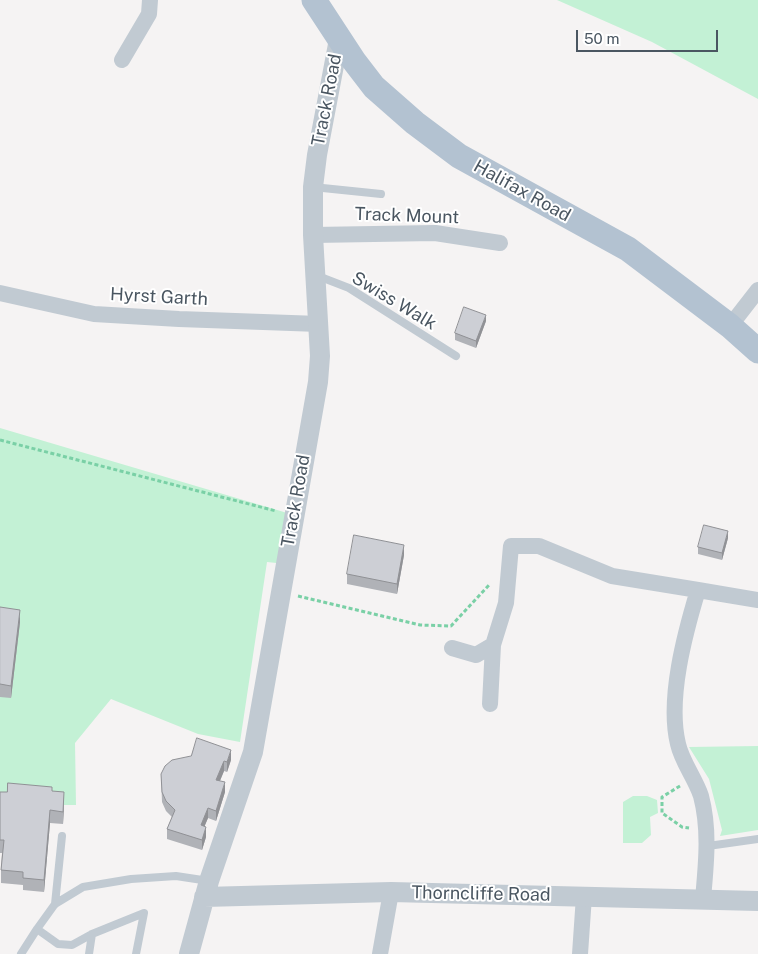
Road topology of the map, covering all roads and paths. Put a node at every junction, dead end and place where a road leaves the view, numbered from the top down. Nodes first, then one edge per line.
1 (150, 0) edge
2 (314, 0) edge
3 (339, 39) junction
4 (122, 60) dead end
5 (313, 187) junction
6 (380, 194) dead end
7 (313, 235) junction
8 (500, 243) dead end
9 (315, 275) junction
10 (758, 290) edge
11 (0, 293) edge
12 (319, 324) junction
13 (730, 326) junction
14 (758, 351) edge
15 (456, 356) dead end
16 (0, 440) edge
17 (294, 516) junction
18 (511, 563) junction
19 (698, 590) junction
20 (280, 591) junction
21 (758, 600) edge
22 (493, 645) junction
23 (452, 648) dead end
24 (490, 704) dead end
25 (693, 780) junction
26 (62, 836) dead end
27 (707, 839) junction
28 (758, 840) edge
29 (206, 889) junction
30 (390, 892) junction
31 (584, 896) junction
32 (703, 899) junction
33 (758, 901) edge
34 (55, 904) junction
35 (37, 929) junction
36 (92, 934) junction
37 (58, 944) junction
38 (21, 954) edge
39 (56, 954) edge
40 (89, 954) edge
41 (136, 954) edge
42 (189, 954) edge
43 (380, 954) edge
44 (580, 954) edge

1 - 4 street
2 - 3 main road, Halifax Road
3 - 5 street, Track Road
3 - 13 main road, Halifax Road
5 - 6 lane
5 - 7 street, Track Road
7 - 8 street, Track Mount
7 - 9 street, Track Road
9 - 12 street, Track Road
9 - 15 lane, Swiss Walk
10 - 13 street
11 - 12 street, Hyrst Garth
12 - 17 street, Track Road
13 - 14 main road, Halifax Road
16 - 17 path
17 - 20 street, Track Road
18 - 19 street
18 - 20 path
18 - 22 street
19 - 21 street
19 - 25 street
20 - 29 street, Track Road
22 - 23 street
22 - 24 street
25 - 27 street
25 - 27 path
26 - 34 lane
27 - 28 lane
27 - 32 street
29 - 30 street, Thorncliffe Road
29 - 34 lane
29 - 42 street, Track Road
30 - 31 street, Thorncliffe Road
30 - 43 street
31 - 32 street, Thorncliffe Road
31 - 44 street
32 - 33 street, Thorncliffe Road
34 - 35 lane
35 - 37 lane
35 - 38 lane
36 - 37 lane
36 - 40 lane
36 - 41 lane
37 - 39 lane

